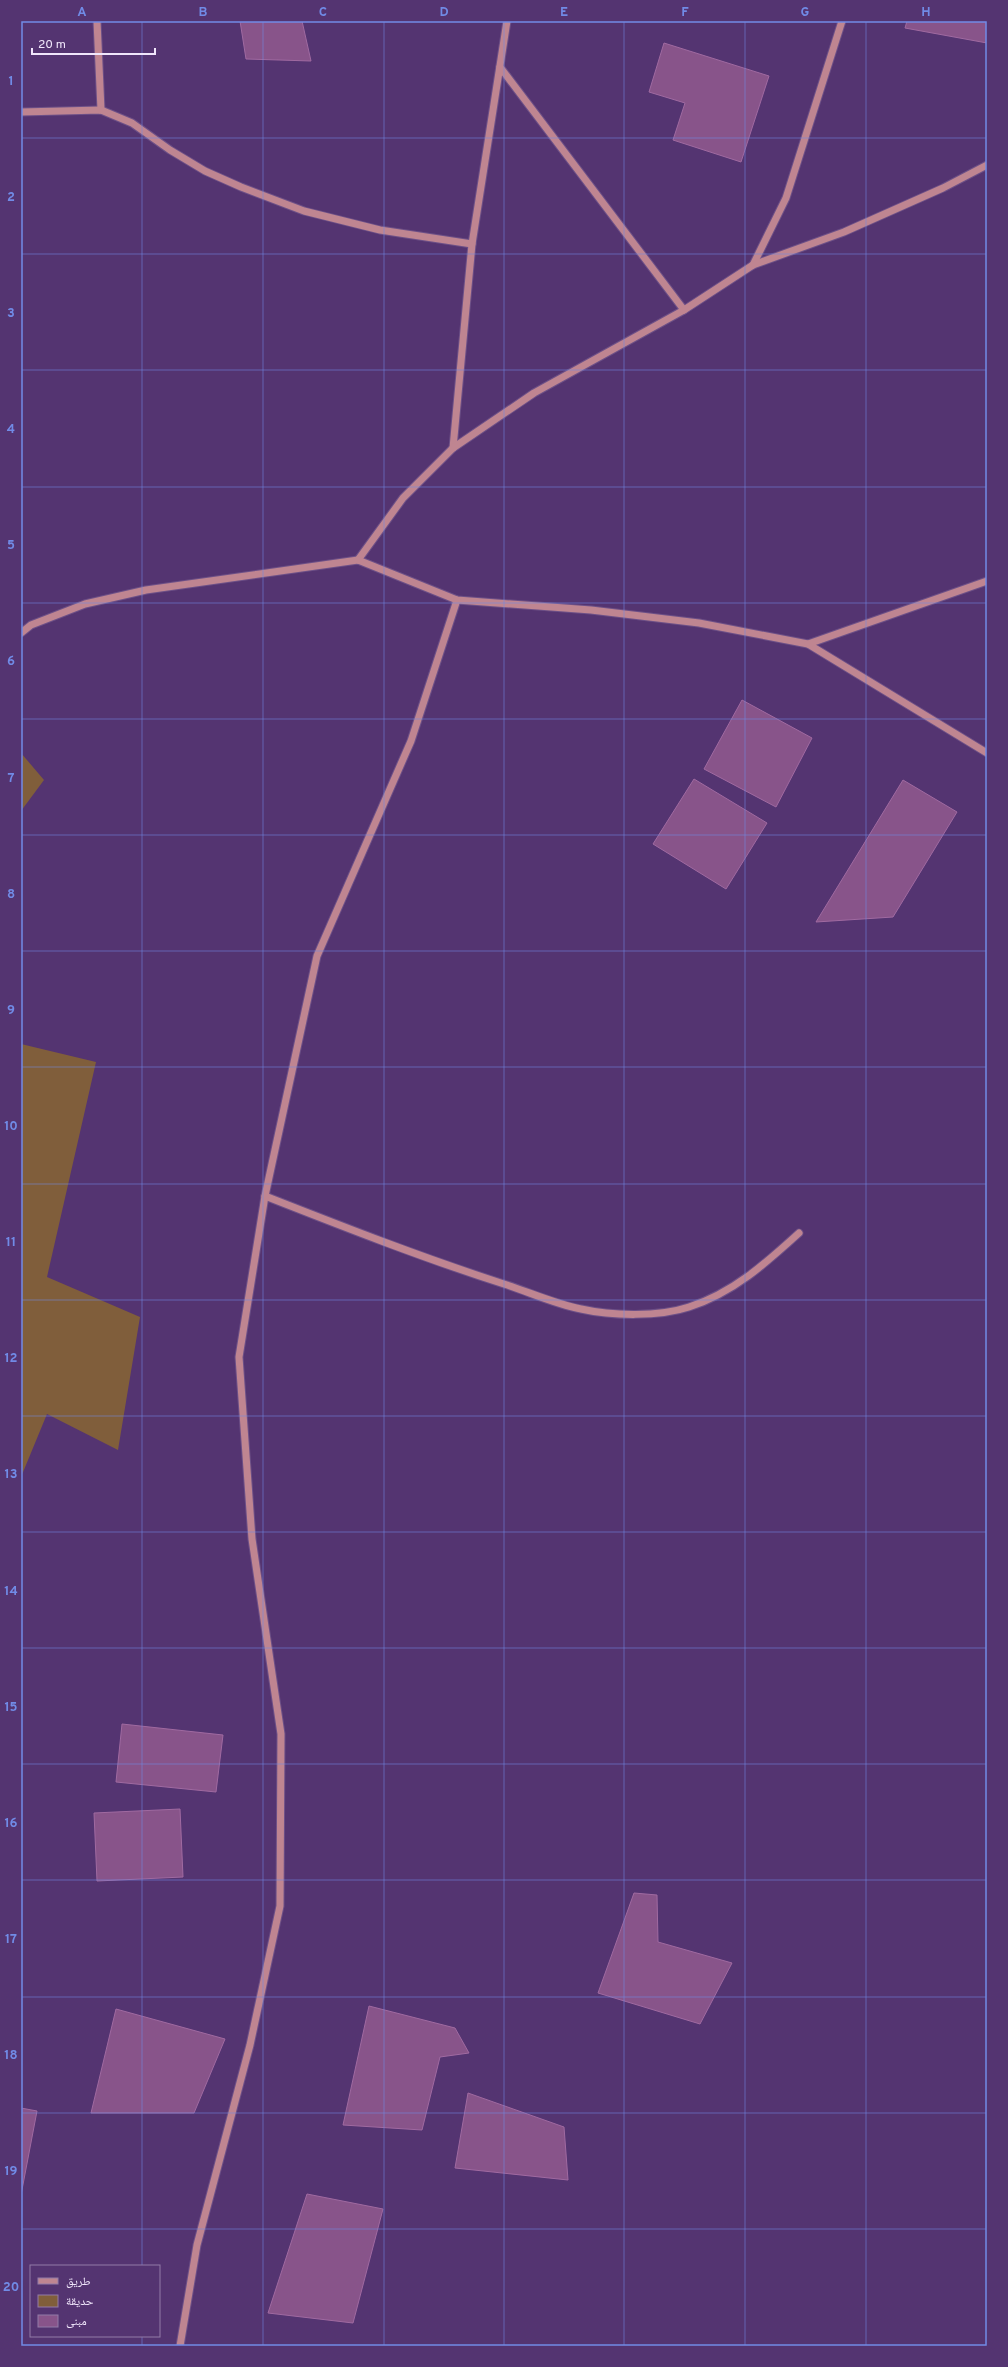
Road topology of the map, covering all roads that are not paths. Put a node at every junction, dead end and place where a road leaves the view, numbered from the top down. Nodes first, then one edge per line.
1 (97, 21) edge
2 (507, 21) edge
3 (842, 21) edge
4 (500, 67) junction
5 (101, 110) junction
6 (21, 112) edge
7 (987, 165) edge
8 (472, 244) junction
9 (753, 265) junction
10 (684, 310) junction
11 (452, 448) junction
12 (358, 560) junction
13 (987, 581) edge
14 (457, 600) junction
15 (21, 633) edge
16 (808, 644) junction
17 (987, 753) edge
18 (265, 1196) junction
19 (799, 1233) dead end
20 (180, 2346) edge

1 - 5 street
2 - 4 street
3 - 9 street
4 - 8 street
4 - 10 street
5 - 6 street
5 - 8 street
7 - 9 street
8 - 11 street
9 - 10 street
10 - 11 street
11 - 12 street
12 - 14 street
12 - 15 street
13 - 16 street
14 - 16 street
14 - 18 street
16 - 17 street
18 - 19 street
18 - 20 street

